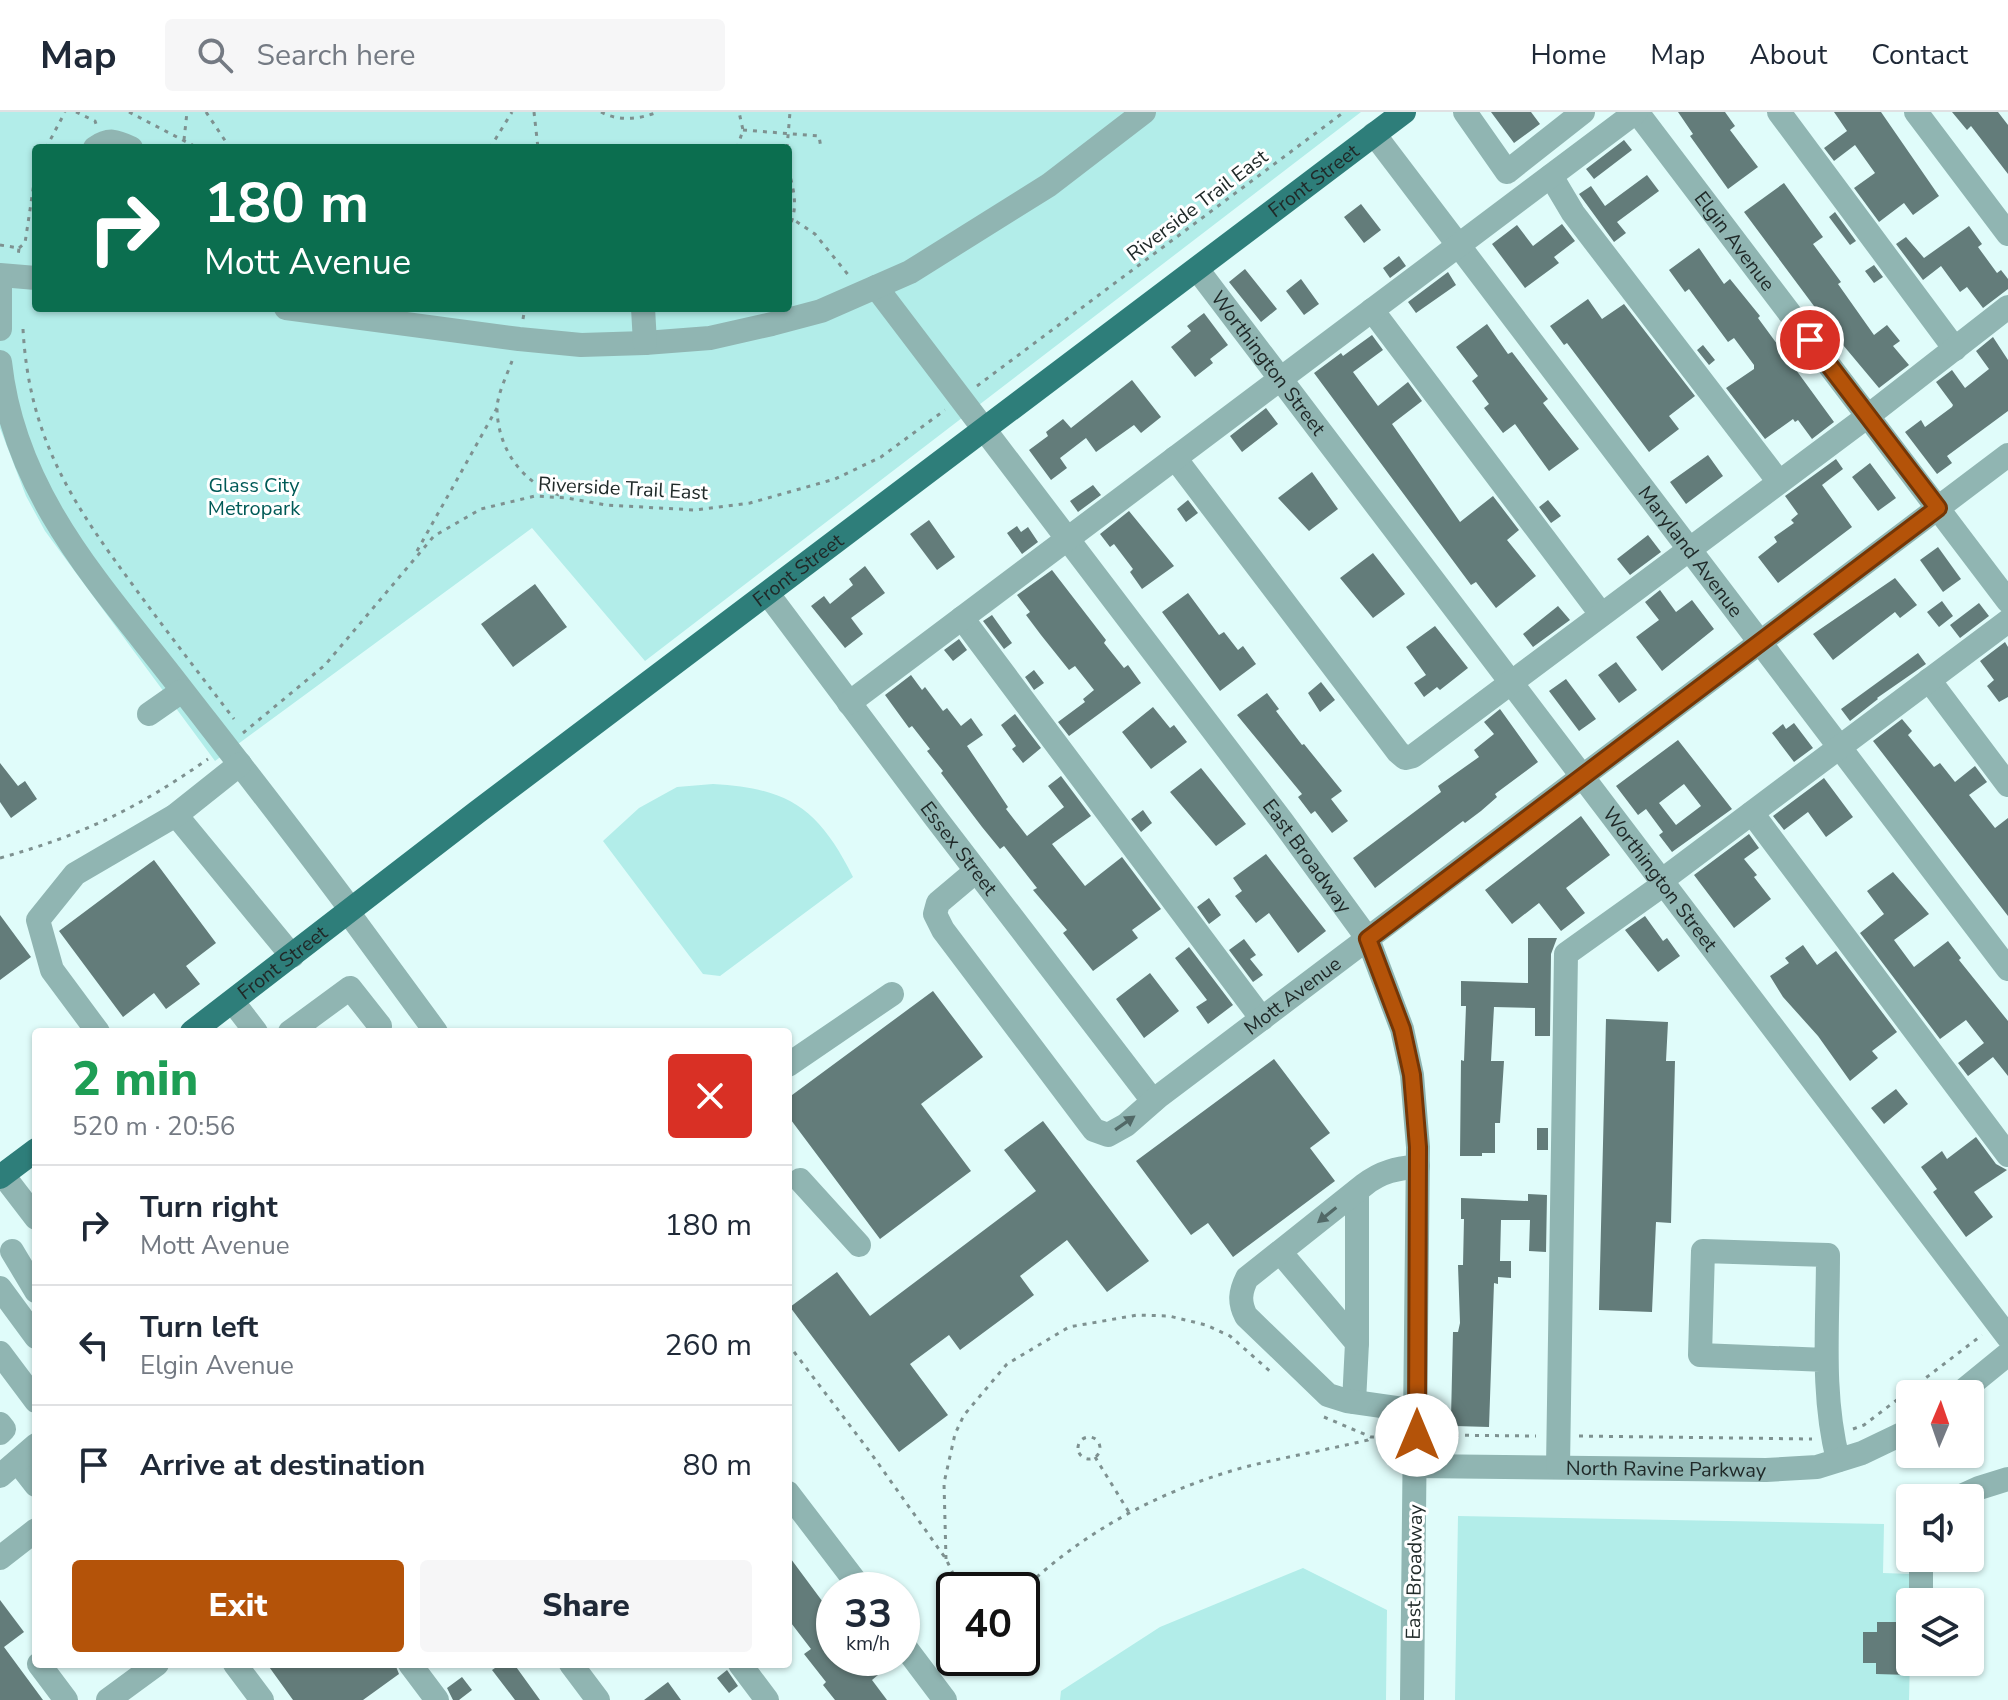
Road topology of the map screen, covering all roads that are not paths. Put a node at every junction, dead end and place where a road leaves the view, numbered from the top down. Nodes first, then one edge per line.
1 (1144, 112) edge
2 (1404, 112) edge
3 (1465, 112) edge
4 (1583, 112) edge
5 (1636, 112) edge
6 (1779, 112) edge
7 (1916, 112) edge
8 (1374, 134) junction
9 (100, 144) edge
10 (122, 144) edge
11 (1551, 176) junction
12 (2008, 234) edge
13 (1459, 245) junction
14 (1197, 269) junction
15 (14, 277) edge
16 (876, 287) junction
17 (2008, 307) edge
18 (1372, 310) junction
19 (316, 312) edge
20 (643, 312) edge
21 (770, 316) edge
22 (11, 324) edge
23 (645, 343) junction
24 (1955, 349) junction
25 (0, 362) edge
26 (1281, 379) junction
27 (1868, 416) junction
28 (984, 428) junction
29 (2008, 455) edge
30 (1175, 458) junction
31 (1779, 482) junction
32 (1938, 508) junction
33 (1068, 539) junction
34 (1689, 548) junction
35 (768, 594) junction
36 (2008, 601) edge
37 (1601, 614) junction
38 (962, 618) junction
39 (2008, 621) edge
40 (1760, 642) junction
41 (1929, 680) junction
42 (1510, 682) junction
43 (182, 691) junction
44 (849, 703) junction
45 (149, 714) dead end
46 (1840, 747) junction
47 (233, 755) junction
48 (1583, 776) junction
49 (2008, 785) edge
50 (1752, 813) junction
51 (176, 815) junction
52 (976, 871) junction
53 (1663, 882) junction
54 (349, 911) junction
55 (1368, 939) junction
56 (292, 956) junction
57 (2008, 969) edge
58 (892, 994) dead end
59 (412, 1001) junction
60 (233, 1002) junction
61 (1262, 1019) junction
62 (95, 1028) edge
63 (197, 1028) edge
64 (253, 1028) edge
65 (295, 1028) edge
66 (375, 1028) edge
67 (377, 1028) edge
68 (433, 1028) edge
69 (792, 1062) edge
70 (1153, 1101) junction
71 (32, 1153) edge
72 (2008, 1155) edge
73 (1418, 1166) junction
74 (2, 1176) edge
75 (792, 1177) edge
76 (1357, 1191) junction
77 (32, 1213) edge
78 (5, 1244) edge
79 (859, 1245) dead end
80 (1280, 1252) junction
81 (32, 1285) edge
82 (0, 1288) edge
83 (32, 1332) edge
84 (2008, 1337) edge
85 (1357, 1343) junction
86 (0, 1353) edge
87 (2008, 1354) edge
88 (1826, 1360) junction
89 (1976, 1380) edge
90 (32, 1396) edge
91 (1354, 1402) junction
92 (1417, 1411) junction
93 (0, 1424) edge
94 (0, 1433) edge
95 (1896, 1437) edge
96 (32, 1449) edge
97 (1838, 1460) junction
98 (1416, 1466) junction
99 (1558, 1467) junction
100 (9, 1469) edge
101 (2008, 1479) edge
102 (32, 1483) edge
103 (1984, 1486) edge
104 (792, 1498) edge
105 (32, 1533) edge
106 (0, 1558) edge
107 (848, 1572) edge
108 (920, 1667) edge
109 (41, 1668) edge
110 (152, 1668) edge
111 (238, 1668) edge
112 (413, 1668) edge
113 (574, 1668) edge
114 (743, 1668) edge
115 (61, 1698) edge
116 (108, 1700) edge
117 (262, 1700) edge
118 (437, 1700) edge
119 (598, 1700) edge
120 (767, 1700) edge
121 (945, 1700) edge
122 (1412, 1700) edge

1 - 16 street
2 - 8 main road, Front Street
3 - 4 street
5 - 11 street
5 - 27 street, Elgin Avenue
6 - 24 street
7 - 12 street
8 - 13 street, Maryland Avenue
8 - 14 main road, Front Street
9 - 10 street
11 - 13 street
11 - 31 street
13 - 18 street
13 - 34 street, Maryland Avenue
14 - 26 street, Worthington Street
14 - 28 main road, Front Street
15 - 22 street
16 - 21 street
16 - 28 street, East Broadway
17 - 24 street
18 - 26 street
18 - 37 street
19 - 23 street
20 - 23 street
21 - 23 street
24 - 27 street
25 - 43 street
26 - 30 street
26 - 42 street, Worthington Street
27 - 31 street
27 - 32 street, Elgin Avenue
28 - 33 street, East Broadway
28 - 35 main road, Front Street
29 - 32 street, Mott Avenue
30 - 33 street
30 - 42 street
31 - 34 street
32 - 36 street, Elgin Avenue
32 - 40 street, Mott Avenue
33 - 38 street
33 - 55 street, East Broadway
34 - 37 street
34 - 40 street, Maryland Avenue
35 - 44 street, Essex Street
35 - 54 main road, Front Street
37 - 42 street
38 - 44 street
38 - 61 street
39 - 41 street
40 - 46 street, Maryland Avenue
40 - 48 street, Mott Avenue
41 - 46 street
41 - 49 street
42 - 48 street, Worthington Street
43 - 45 street
43 - 47 street
44 - 52 street, Essex Street
46 - 50 street
46 - 57 street, Maryland Avenue
47 - 51 street
47 - 54 street
48 - 53 street, Worthington Street
48 - 55 street, Mott Avenue
50 - 53 street
50 - 72 street
51 - 56 street
51 - 62 street
52 - 70 street, Essex Street
52 -> 70 street, Mott Avenue
53 - 84 street, Worthington Street
53 - 99 street
54 - 56 main road, Front Street
54 - 59 street
55 - 61 street, Mott Avenue
55 - 73 street, East Broadway
56 - 60 main road, Front Street
58 - 69 street
59 - 67 street
59 - 68 street
60 - 63 main road, Front Street
60 - 64 street
61 - 70 street, Mott Avenue
65 - 66 street
71 - 74 main road
73 - 76 street
73 - 92 street, East Broadway
74 - 77 street
75 - 79 street
76 -> 80 street
76 - 85 street
78 - 81 street
80 - 85 street
80 - 91 street
82 - 83 street
85 - 91 street
86 - 90 street
87 - 89 street
88 - 88 street
88 - 97 street
91 - 92 street
92 - 98 street, East Broadway
93 - 94 street
95 - 97 street, North Ravine Parkway
96 - 100 street
97 - 99 street, North Ravine Parkway
98 - 99 street, North Ravine Parkway
98 - 122 street, East Broadway
100 - 102 street
101 - 103 street
104 - 107 street
105 - 106 street
108 - 121 street
109 - 115 street
110 - 116 street
111 - 117 street
112 - 118 street
113 - 119 street
114 - 120 street

